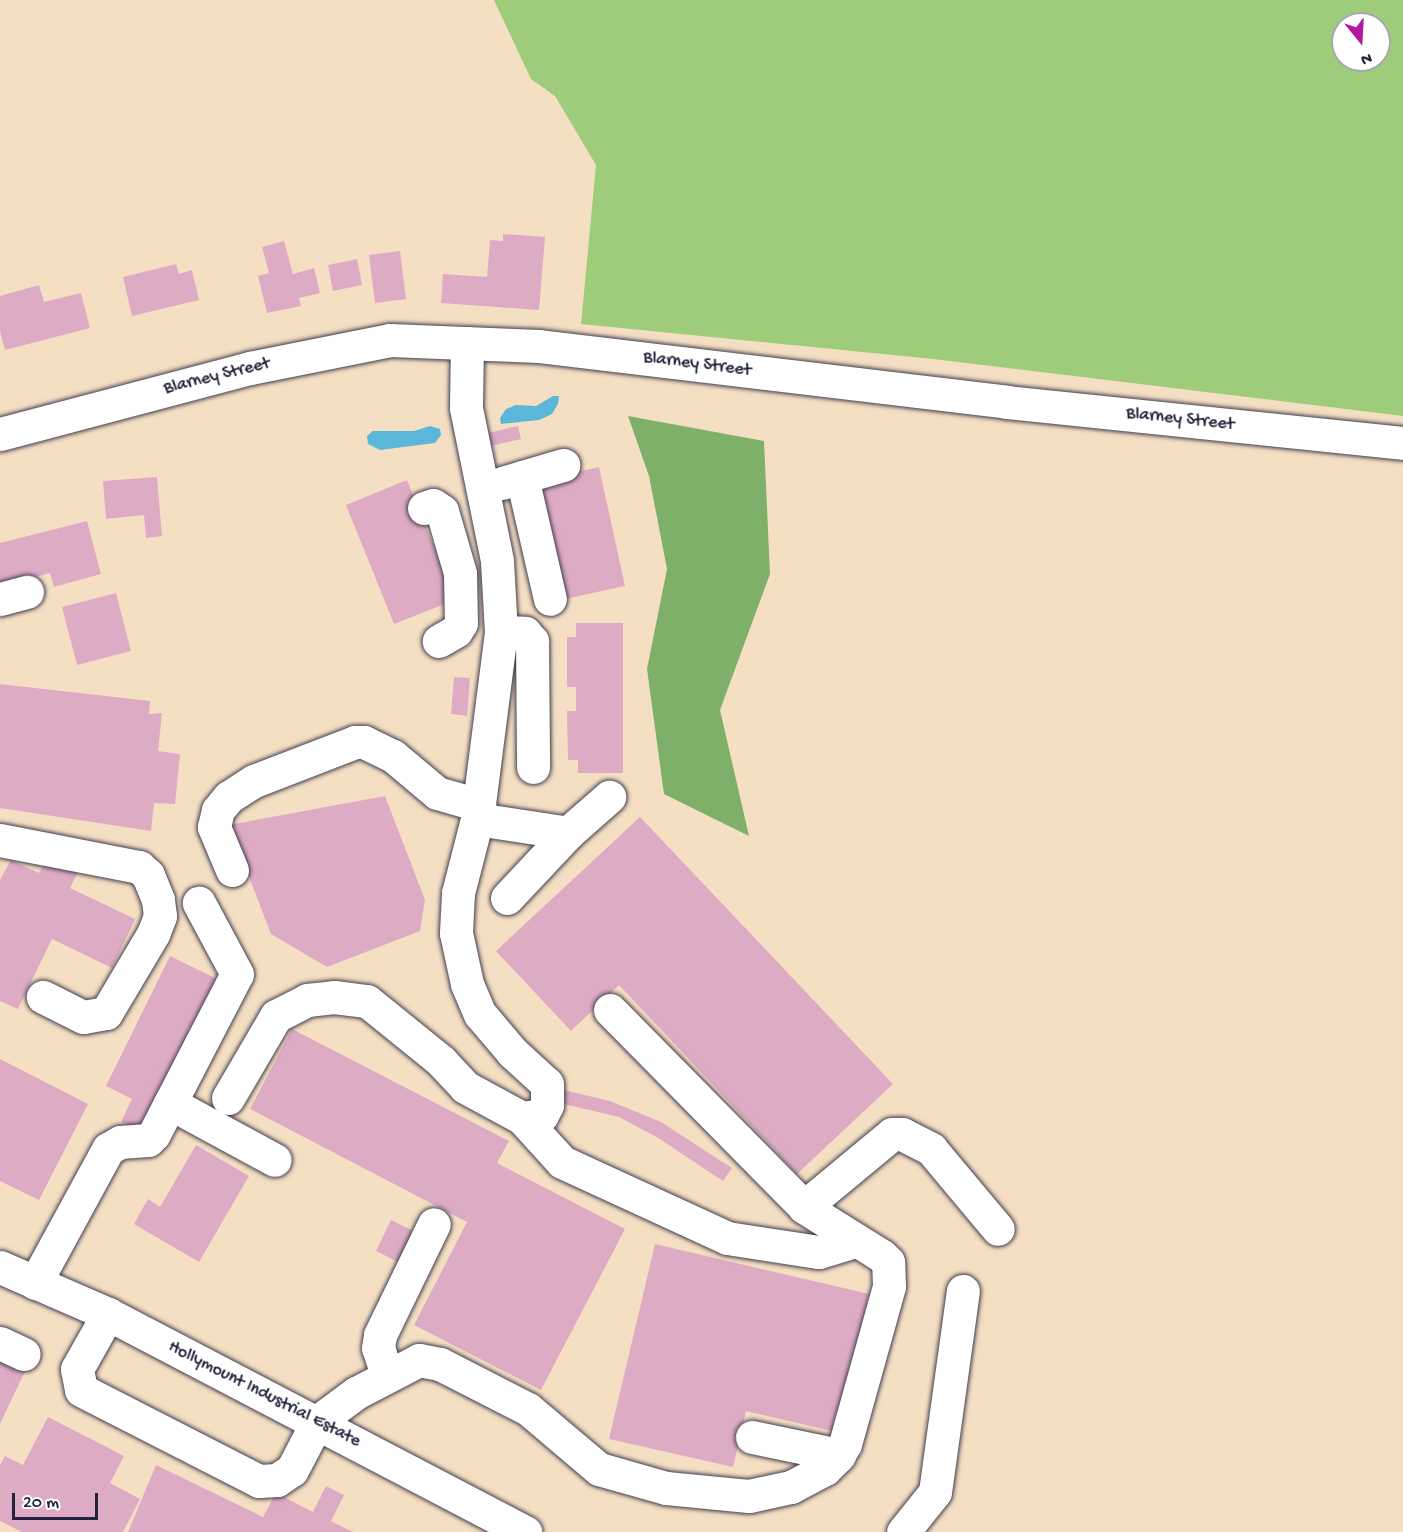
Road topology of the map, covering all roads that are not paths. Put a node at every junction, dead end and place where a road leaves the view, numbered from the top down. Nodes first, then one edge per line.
1 (467, 344) junction
2 (0, 434) edge
3 (1403, 442) edge
4 (563, 465) dead end
5 (522, 477) junction
6 (483, 488) junction
7 (424, 508) dead end
8 (497, 561) junction
9 (459, 573) junction
10 (549, 599) dead end
11 (501, 632) junction
12 (439, 641) dead end
13 (533, 767) dead end
14 (609, 797) dead end
15 (478, 812) junction
16 (568, 833) junction
17 (0, 840) edge
18 (232, 870) dead end
19 (507, 898) dead end
20 (199, 903) dead end
21 (43, 997) dead end
22 (610, 1010) dead end
23 (228, 1098) dead end
24 (170, 1103) junction
25 (522, 1118) junction
26 (274, 1160) dead end
27 (804, 1208) junction
28 (434, 1224) dead end
29 (998, 1229) dead end
30 (855, 1241) junction
31 (0, 1266) edge
32 (35, 1283) junction
33 (963, 1291) dead end
34 (108, 1314) junction
35 (387, 1375) junction
36 (317, 1422) junction
37 (752, 1437) dead end
38 (838, 1455) junction
39 (525, 1532) edge
40 (903, 1532) edge

1 - 2 street, Blarney Street
1 - 3 street, Blarney Street
1 - 6 street
4 - 5 street
5 - 6 street
5 - 10 street
6 - 8 street
7 - 9 street
8 - 9 street
8 - 11 street
9 - 12 street
11 - 13 street
11 - 15 street
14 - 16 street
15 - 16 street
15 - 18 street
15 - 25 street
16 - 19 street
17 - 21 street
20 - 24 street
22 - 27 street
23 - 25 street
24 - 26 street
24 - 32 street
25 - 30 street
27 - 29 street
27 - 30 street
28 - 35 street
30 - 38 street
31 - 32 street, Hollymount Industrial Estate
32 - 34 street, Hollymount Industrial Estate
33 - 40 street
34 - 36 street, Hollymount Industrial Estate
34 - 36 street
35 - 36 street
35 - 38 street
36 - 39 street, Hollymount Industrial Estate
37 - 38 street

